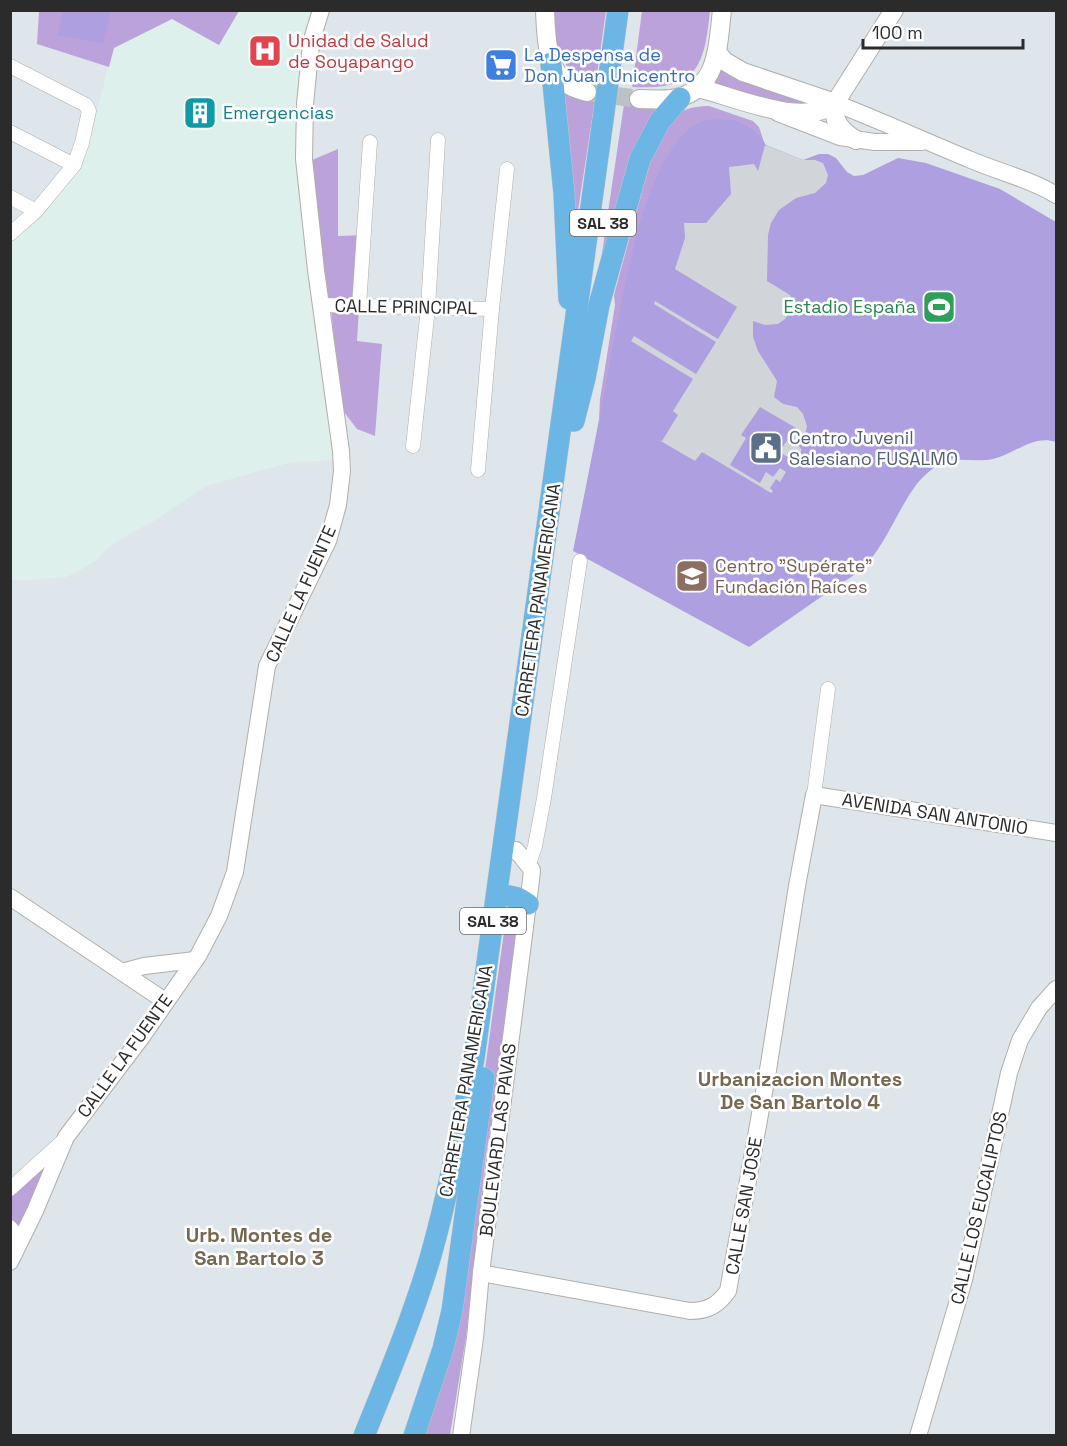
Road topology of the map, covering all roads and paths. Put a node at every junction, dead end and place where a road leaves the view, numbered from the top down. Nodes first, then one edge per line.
1 (321, 10) edge
2 (618, 10) edge
3 (633, 10) edge
4 (722, 10) edge
5 (894, 10) edge
6 (545, 11) edge
7 (717, 52) junction
8 (551, 63) junction
9 (10, 66) edge
10 (587, 92) tunnel mouth
11 (689, 93) junction
12 (639, 99) tunnel mouth
13 (835, 103) junction
14 (759, 106) junction
15 (10, 132) edge
16 (438, 140) dead end
17 (856, 140) junction
18 (370, 142) dead end
19 (932, 143) junction
20 (74, 165) junction
21 (507, 169) dead end
22 (1056, 195) edge
23 (10, 198) edge
24 (36, 211) junction
25 (10, 234) edge
26 (321, 305) junction
27 (359, 306) junction
28 (428, 308) junction
29 (492, 309) junction
30 (566, 393) junction
31 (570, 436) junction
32 (413, 446) dead end
33 (478, 470) dead end
34 (580, 561) dead end
35 (828, 689) dead end
36 (814, 795) junction
37 (1056, 833) edge
38 (522, 857) junction
39 (10, 897) edge
40 (519, 900) junction
41 (195, 960) junction
42 (122, 972) junction
43 (140, 985) junction
44 (1056, 989) edge
45 (165, 1001) junction
46 (152, 1022) junction
47 (66, 1137) junction
48 (10, 1189) edge
49 (10, 1227) edge
50 (19, 1244) junction
51 (10, 1262) edge
52 (481, 1273) junction
53 (364, 1436) edge
54 (414, 1436) edge
55 (461, 1436) edge
56 (918, 1436) edge

1 - 26 street, CALLE LA FUENTE
2 - 30 highway, SAL 38
3 - 31 highway, SAL 38
4 - 7 main road
5 - 13 main road
6 - 8 main road
7 - 11 main road
7 - 13 main road
8 - 10 main road
8 - 30 highway
9 - 20 street
11 - 12 main road
11 - 14 main road
11 - 31 highway
13 - 14 main road
13 - 17 main road
13 - 19 street
14 - 17 street
15 - 20 street
16 - 28 street
17 - 19 street
18 - 27 street
19 - 22 street
20 - 24 street
21 - 29 street
23 - 24 street
24 - 25 street
26 - 27 street, CALLE PRINCIPAL
26 - 41 street, CALLE LA FUENTE
27 - 28 street, CALLE PRINCIPAL
28 - 29 street, CALLE PRINCIPAL
28 - 32 street
29 - 33 street
30 - 53 highway, CARRETERA PANAMERICANA / SAL 38
31 - 38 highway, CARRETERA PANAMERICANA / SAL 38
34 - 38 street
35 - 36 street, CALLE SAN JOSE
36 - 37 street, AVENIDA SAN ANTONIO
36 - 52 street, CALLE SAN JOSE
38 - 40 highway, CARRETERA PANAMERICANA / SAL 38
39 - 42 street
40 - 52 street, BOULEVARD LAS PAVAS
40 - 54 highway, CARRETERA PANAMERICANA / SAL 38
41 - 42 street
41 - 45 street, CALLE LA FUENTE
42 - 43 street
43 - 45 street
43 - 46 street
44 - 56 street, CALLE LOS EUCALIPTOS
45 - 46 street, CALLE LA FUENTE
46 - 47 street, CALLE LA FUENTE
47 - 48 street
47 - 50 street, CALLE LA FUENTE
49 - 50 street
50 - 51 street, CALLE LA FUENTE
52 - 55 street, BOULEVARD LAS PAVAS

